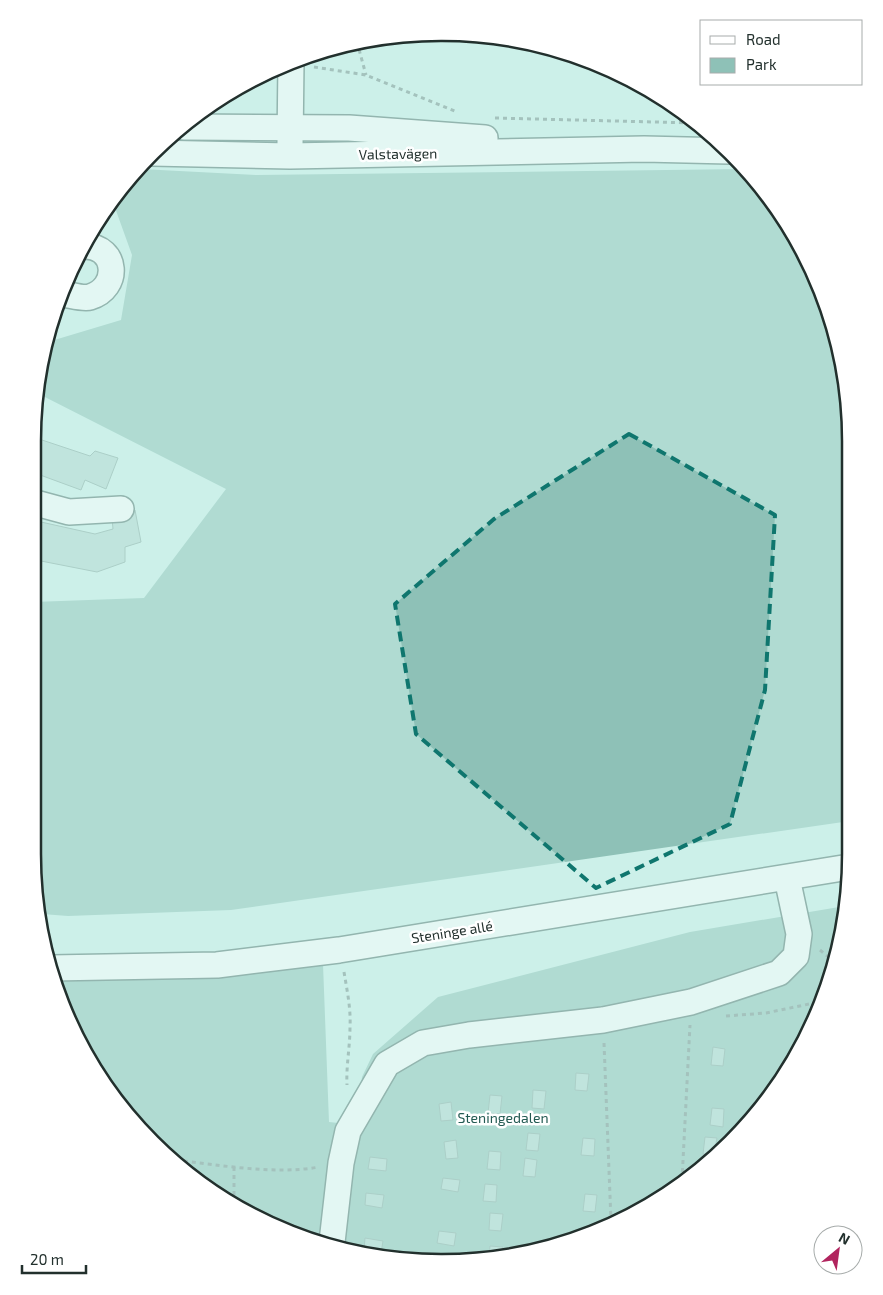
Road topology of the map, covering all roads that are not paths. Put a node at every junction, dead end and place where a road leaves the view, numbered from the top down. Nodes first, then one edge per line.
1 (302, 67) edge
2 (194, 127) edge
3 (290, 127) junction
4 (644, 149) junction
5 (716, 151) edge
6 (164, 153) edge
7 (290, 156) junction
8 (92, 246) edge
9 (69, 295) edge
10 (41, 504) edge
11 (121, 509) dead end
12 (841, 868) edge
13 (787, 878) junction
14 (58, 968) edge
15 (332, 1238) edge

1 - 3 street
2 - 3 street, Valstavägen
3 - 4 street, Valstavägen
3 - 7 street
4 - 5 street, Valstavägen
4 - 7 street, Valstavägen
6 - 7 street, Valstavägen
8 - 9 street
10 - 11 street
12 - 13 street, Steninge allé
13 - 14 street, Steninge allé
13 - 15 street

